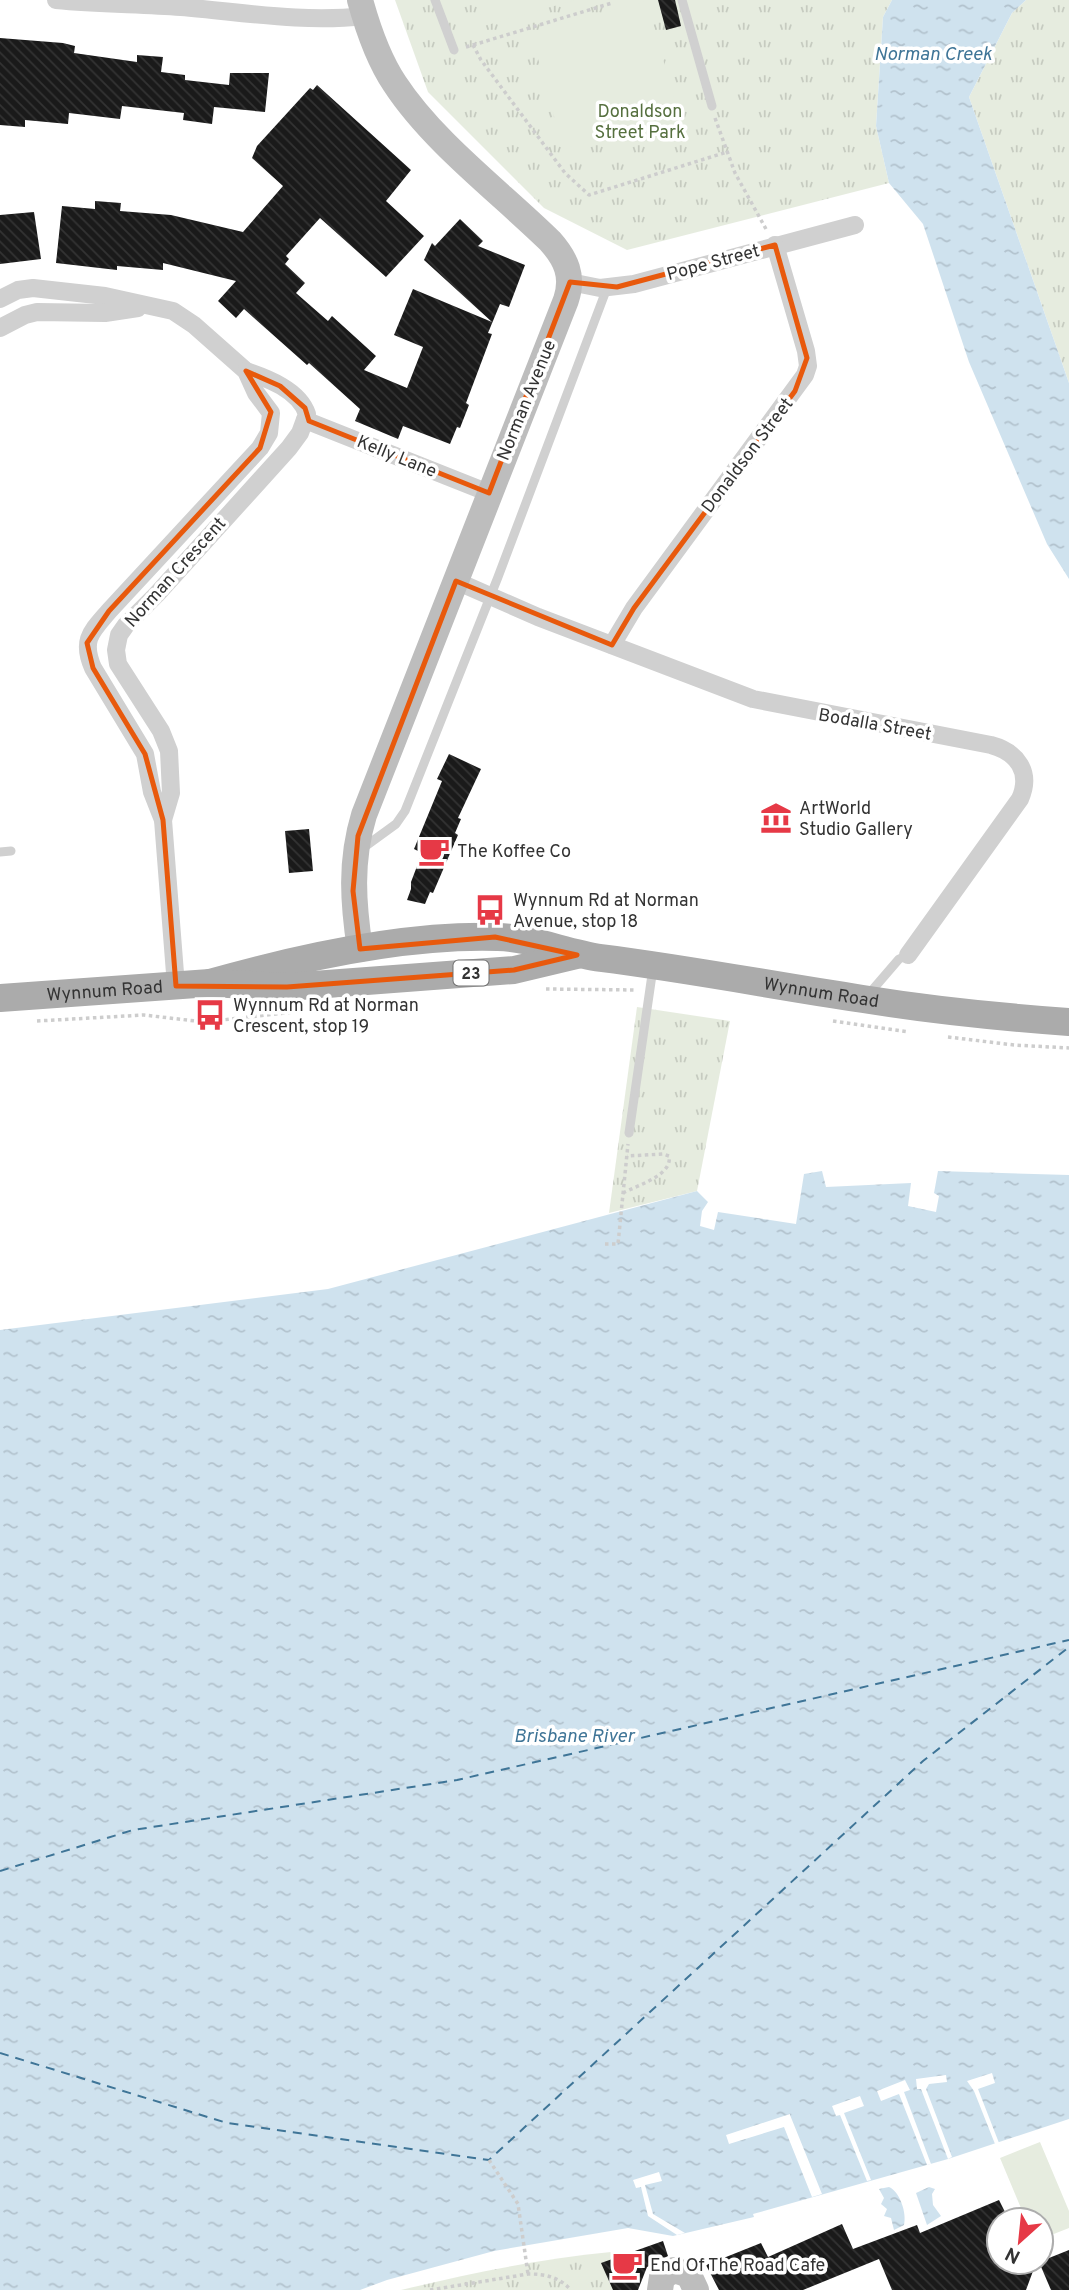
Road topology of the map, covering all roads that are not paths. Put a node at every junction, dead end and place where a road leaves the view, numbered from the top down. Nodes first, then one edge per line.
1 (56, 0) edge
2 (435, 0) edge
3 (682, 0) edge
4 (362, 8) edge
5 (454, 50) road end
6 (712, 106) road end
7 (855, 225) dead end
8 (775, 245) junction
9 (570, 282) junction
10 (607, 288) junction
11 (0, 299) edge
12 (148, 306) junction
13 (0, 328) edge
14 (246, 371) junction
15 (305, 420) junction
16 (489, 493) junction
17 (456, 580) junction
18 (491, 597) junction
19 (612, 645) junction
20 (163, 820) junction
21 (11, 851) dead end
22 (0, 852) edge
23 (354, 854) junction
24 (360, 949) junction
25 (577, 955) junction
26 (908, 955) joint
27 (652, 977) junction
28 (363, 980) junction
29 (210, 983) junction
30 (176, 986) junction
31 (0, 998) edge
32 (865, 999) junction
33 (1069, 1022) edge
34 (629, 1133) road end
35 (660, 2290) edge
36 (696, 2290) edge

1 - 4 street
2 - 5 lane
3 - 6 lane
4 - 9 street
7 - 8 street, Pope Street
8 - 10 street, Pope Street
8 - 19 street, Donaldson Street
9 - 10 street, Pope Street
9 - 16 street, Norman Avenue
10 - 18 lane, Norman Avenue
11 - 12 street, Norman Crescent
12 - 13 street, Norman Crescent
12 - 14 street, Norman Crescent
14 - 15 street, Norman Crescent
14 - 20 street, Norman Crescent
15 - 16 street, Kelly Lane
15 - 20 street, Norman Crescent
16 - 17 street, Norman Avenue
17 - 18 street, Bodalla Street
17 - 23 street, Norman Avenue
18 - 19 street, Bodalla Street
18 - 23 lane, Norman Avenue
19 - 26 street, Bodalla Street
20 - 30 street, Norman Crescent
21 - 22 lane
23 - 24 street, Norman Avenue
24 - 25 main road, Wynnum Road / 23
24 - 28 main road, Norman Avenue
24 - 29 main road, Wynnum Road / 23
25 - 27 main road, Wynnum Road / 23
25 - 28 main road, Wynnum Road / 23
26 - 32 lane, Bodalla Street
27 - 32 main road, Wynnum Road / 23
27 - 34 lane
28 - 29 main road, Wynnum Road / 23
29 - 30 main road, Wynnum Road / 23
30 - 31 main road, Wynnum Road / 23
32 - 33 main road, Wynnum Road / 23
35 - 36 street

